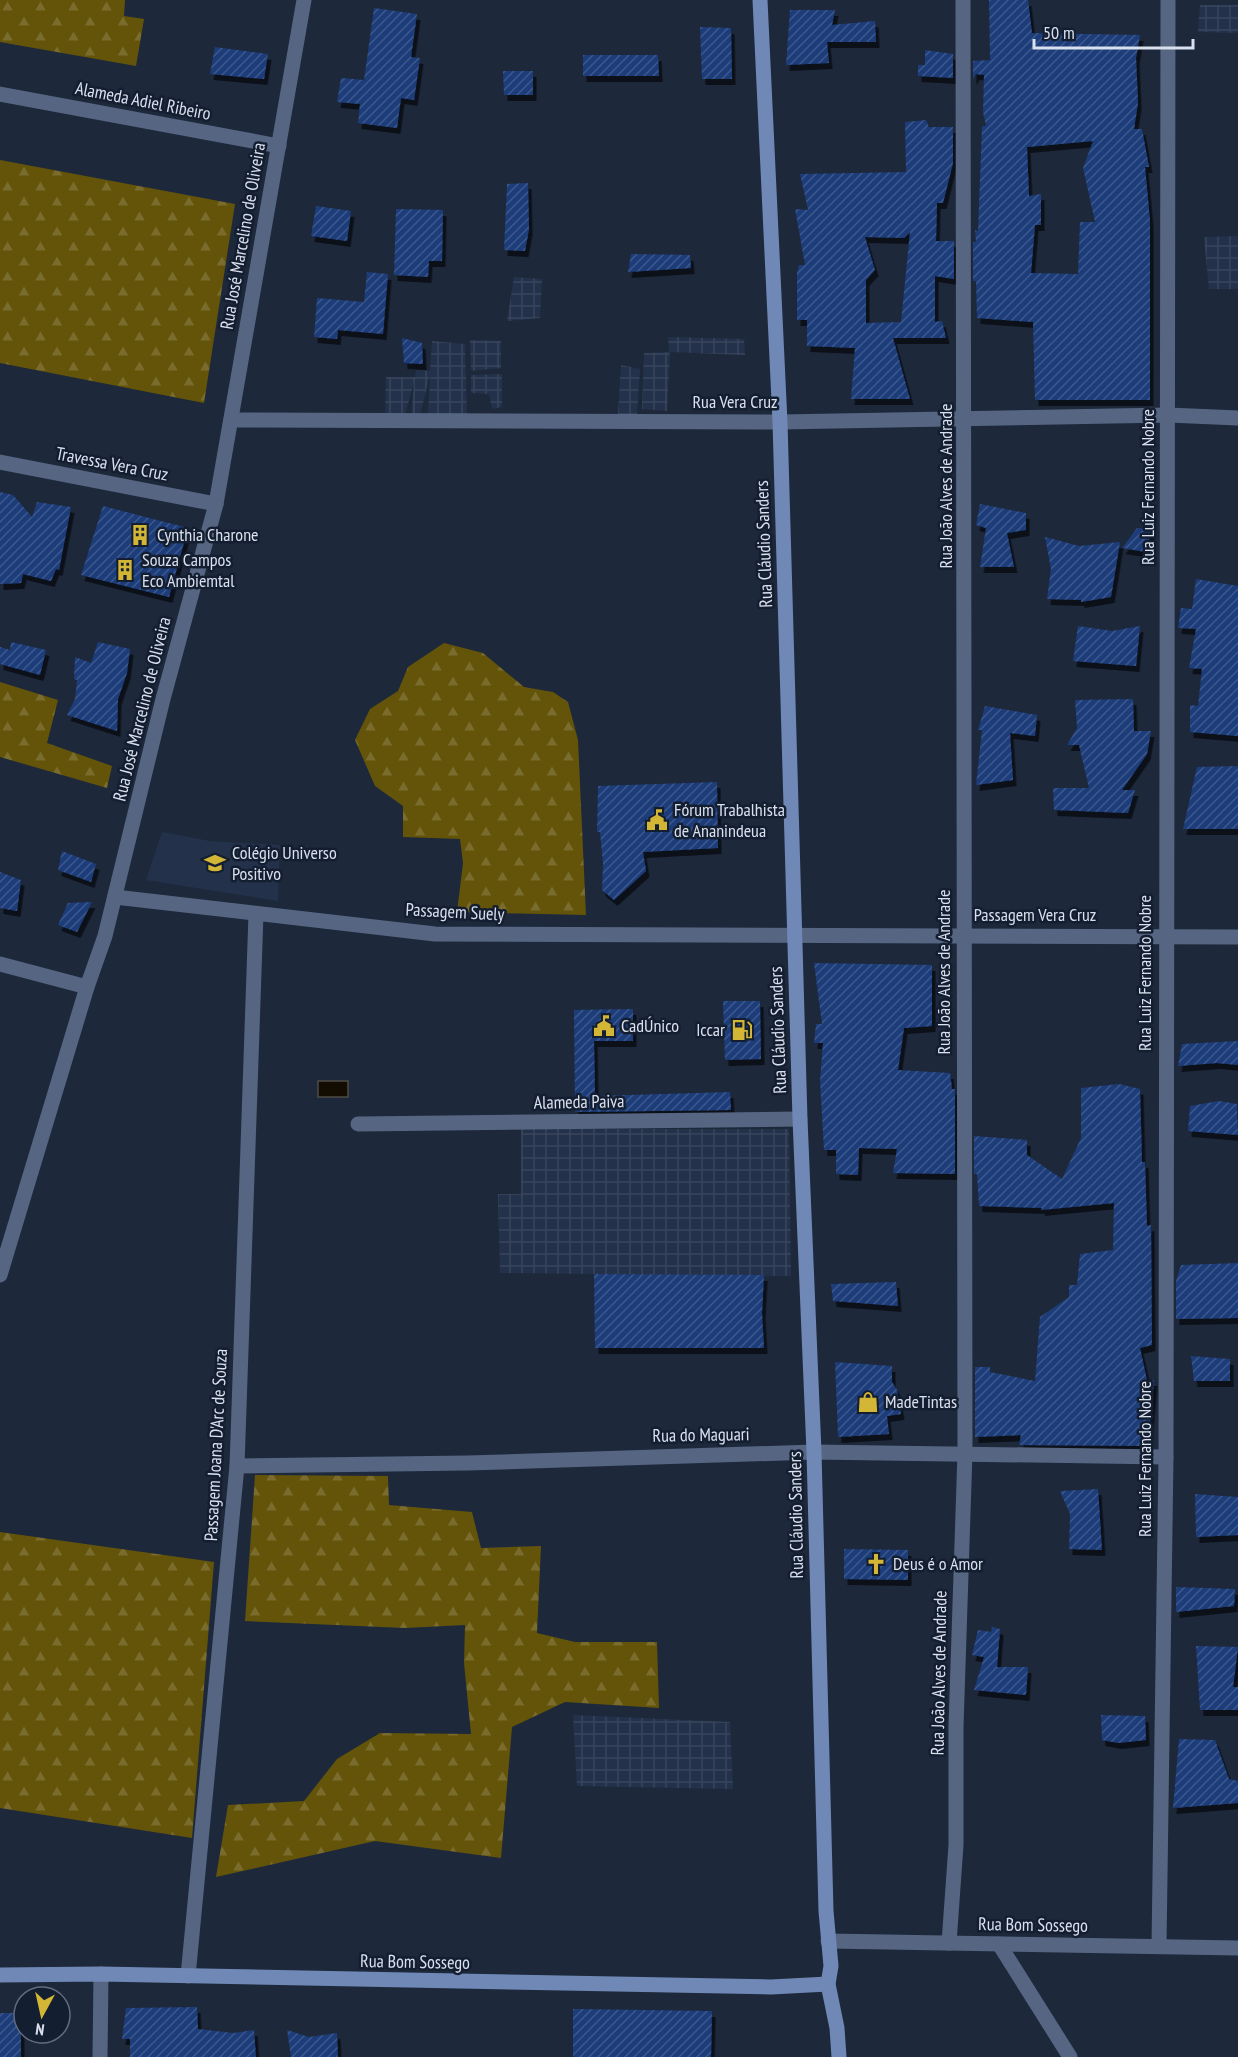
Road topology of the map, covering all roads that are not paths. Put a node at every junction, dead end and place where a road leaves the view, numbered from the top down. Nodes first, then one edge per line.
1 (304, 0) edge
2 (760, 0) edge
3 (963, 0) edge
4 (1168, 0) edge
5 (0, 94) edge
6 (279, 146) junction
7 (1168, 415) junction
8 (966, 418) junction
9 (1238, 418) edge
10 (231, 420) junction
11 (780, 422) junction
12 (0, 462) edge
13 (216, 504) junction
14 (115, 897) junction
15 (256, 914) junction
16 (964, 935) junction
17 (1165, 935) junction
18 (795, 936) junction
19 (1238, 937) edge
20 (0, 964) edge
21 (87, 987) junction
22 (800, 1119) junction
23 (358, 1124) dead end
24 (0, 1275) edge
25 (814, 1452) junction
26 (964, 1452) junction
27 (1166, 1457) junction
28 (237, 1466) junction
29 (828, 1941) junction
30 (949, 1943) junction
31 (999, 1944) junction
32 (1159, 1946) junction
33 (1238, 1948) edge
34 (100, 1974) junction
35 (0, 1975) edge
36 (188, 1976) junction
37 (828, 1984) junction
38 (100, 2057) edge
39 (839, 2057) edge
40 (1070, 2057) edge

1 - 6 street, Rua José Marcelino de Oliveira
2 - 11 main road, Rua Cláudio Sanders
3 - 8 street, Rua João Alves de Andrade
4 - 7 street, Rua Luiz Fernando Nobre
5 - 6 street, Alameda Adiel Ribeiro
6 - 10 street, Rua José Marcelino de Oliveira
7 - 8 street, Rua Vera Cruz
7 - 9 street, Rua Vera Cruz
7 - 17 street, Rua Luiz Fernando Nobre
8 - 11 street, Rua Vera Cruz
8 - 16 street, Rua João Alves de Andrade
10 - 11 street, Rua Vera Cruz
10 - 13 street, Rua José Marcelino de Oliveira
11 - 18 main road, Rua Cláudio Sanders
12 - 13 street, Travessa Vera Cruz
13 - 14 street, Rua José Marcelino de Oliveira
14 - 15 street, Passagem Suely
14 - 21 street, Rua José Marcelino de Oliveira
15 - 18 street, Passagem Suely
15 - 28 street, Passagem Joana D'Arc de Souza
16 - 17 street, Passagem Vera Cruz
16 - 18 street, Passagem Vera Cruz
16 - 26 street, Rua João Alves de Andrade
17 - 19 street, Passagem Vera Cruz
17 - 27 street, Rua Luiz Fernando Nobre
18 - 22 main road, Rua Cláudio Sanders
20 - 21 street
21 - 24 street, Rua José Marcelino de Oliveira
22 - 23 street, Alameda Paiva
22 - 25 main road, Rua Cláudio Sanders
25 - 26 street, Rua do Maguari
25 - 28 street, Rua do Maguari
25 - 29 main road, Rua Cláudio Sanders
26 - 27 street, Rua do Maguari
26 - 30 street, Rua João Alves de Andrade
27 - 32 street, Rua Luiz Fernando Nobre
28 - 36 street, Passagem Joana D'Arc de Souza
29 - 30 street, Rua Bom Sossego
29 - 37 main road, Rua Cláudio Sanders
30 - 31 street, Rua Bom Sossego
31 - 32 street, Rua Bom Sossego
31 - 40 street
32 - 33 street, Rua Bom Sossego
34 - 35 main road, Rua Bom Sossego
34 - 36 main road, Rua Bom Sossego
34 - 38 street
36 - 37 main road, Rua Bom Sossego
37 - 39 main road, Rua Cláudio Sanders

